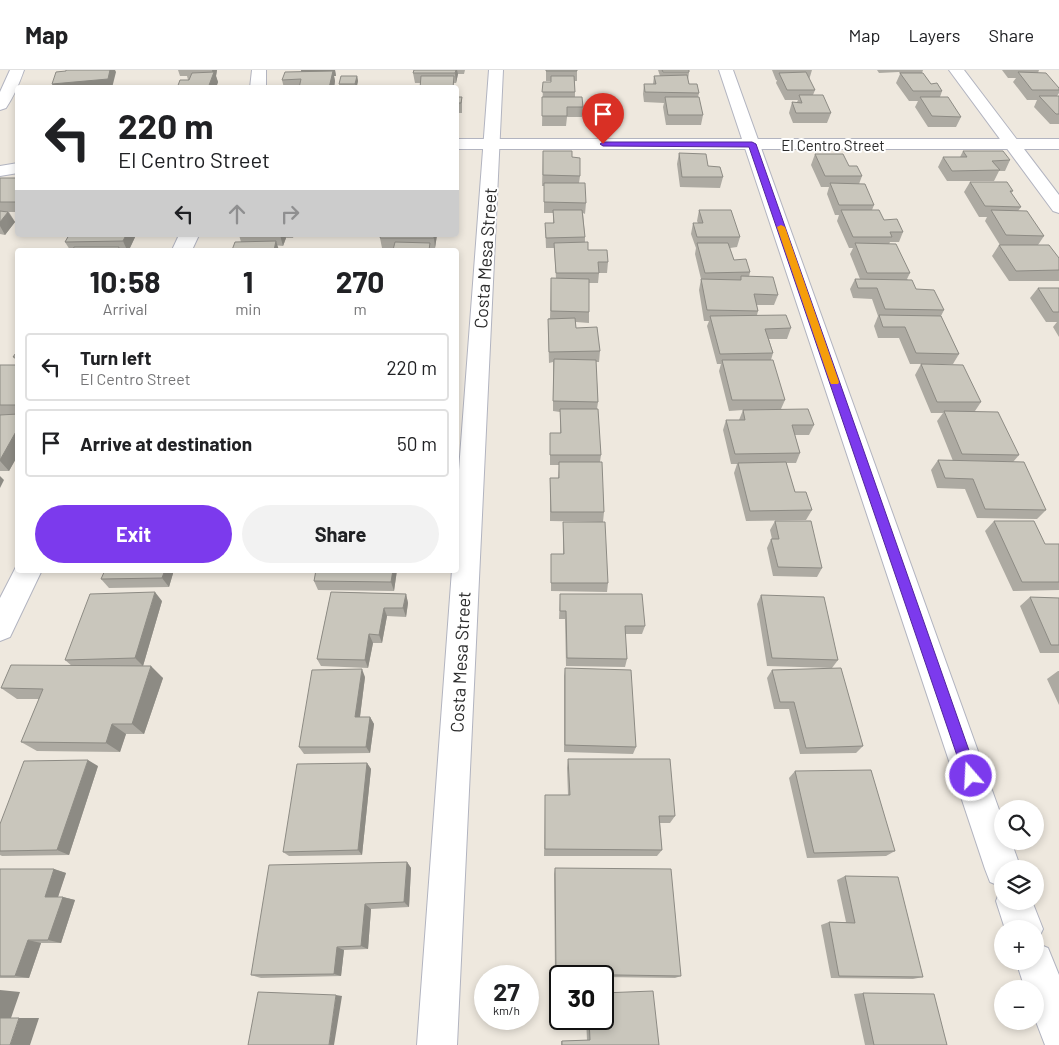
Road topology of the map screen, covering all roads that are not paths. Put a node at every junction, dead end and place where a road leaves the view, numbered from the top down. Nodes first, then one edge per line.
1 (17, 70) edge
2 (259, 70) edge
3 (496, 70) edge
4 (726, 70) edge
5 (956, 70) edge
6 (258, 85) edge
7 (0, 105) edge
8 (459, 144) edge
9 (492, 144) junction
10 (752, 144) junction
11 (1012, 144) junction
12 (1059, 144) edge
13 (15, 168) edge
14 (0, 171) edge
15 (1059, 207) edge
16 (27, 573) edge
17 (0, 628) edge
18 (1000, 860) edge
19 (1038, 970) edge
20 (1059, 1031) edge
21 (437, 1045) edge

1 - 7 street
2 - 6 street
3 - 9 street, Costa Mesa Street
4 - 10 street
5 - 11 street
8 - 9 street, El Centro Street
9 - 10 street, El Centro Street
9 - 21 street, Costa Mesa Street
10 - 11 street, El Centro Street
10 - 18 street
11 - 12 street, El Centro Street
11 - 15 street
13 - 14 street
16 - 17 street
19 - 20 street

